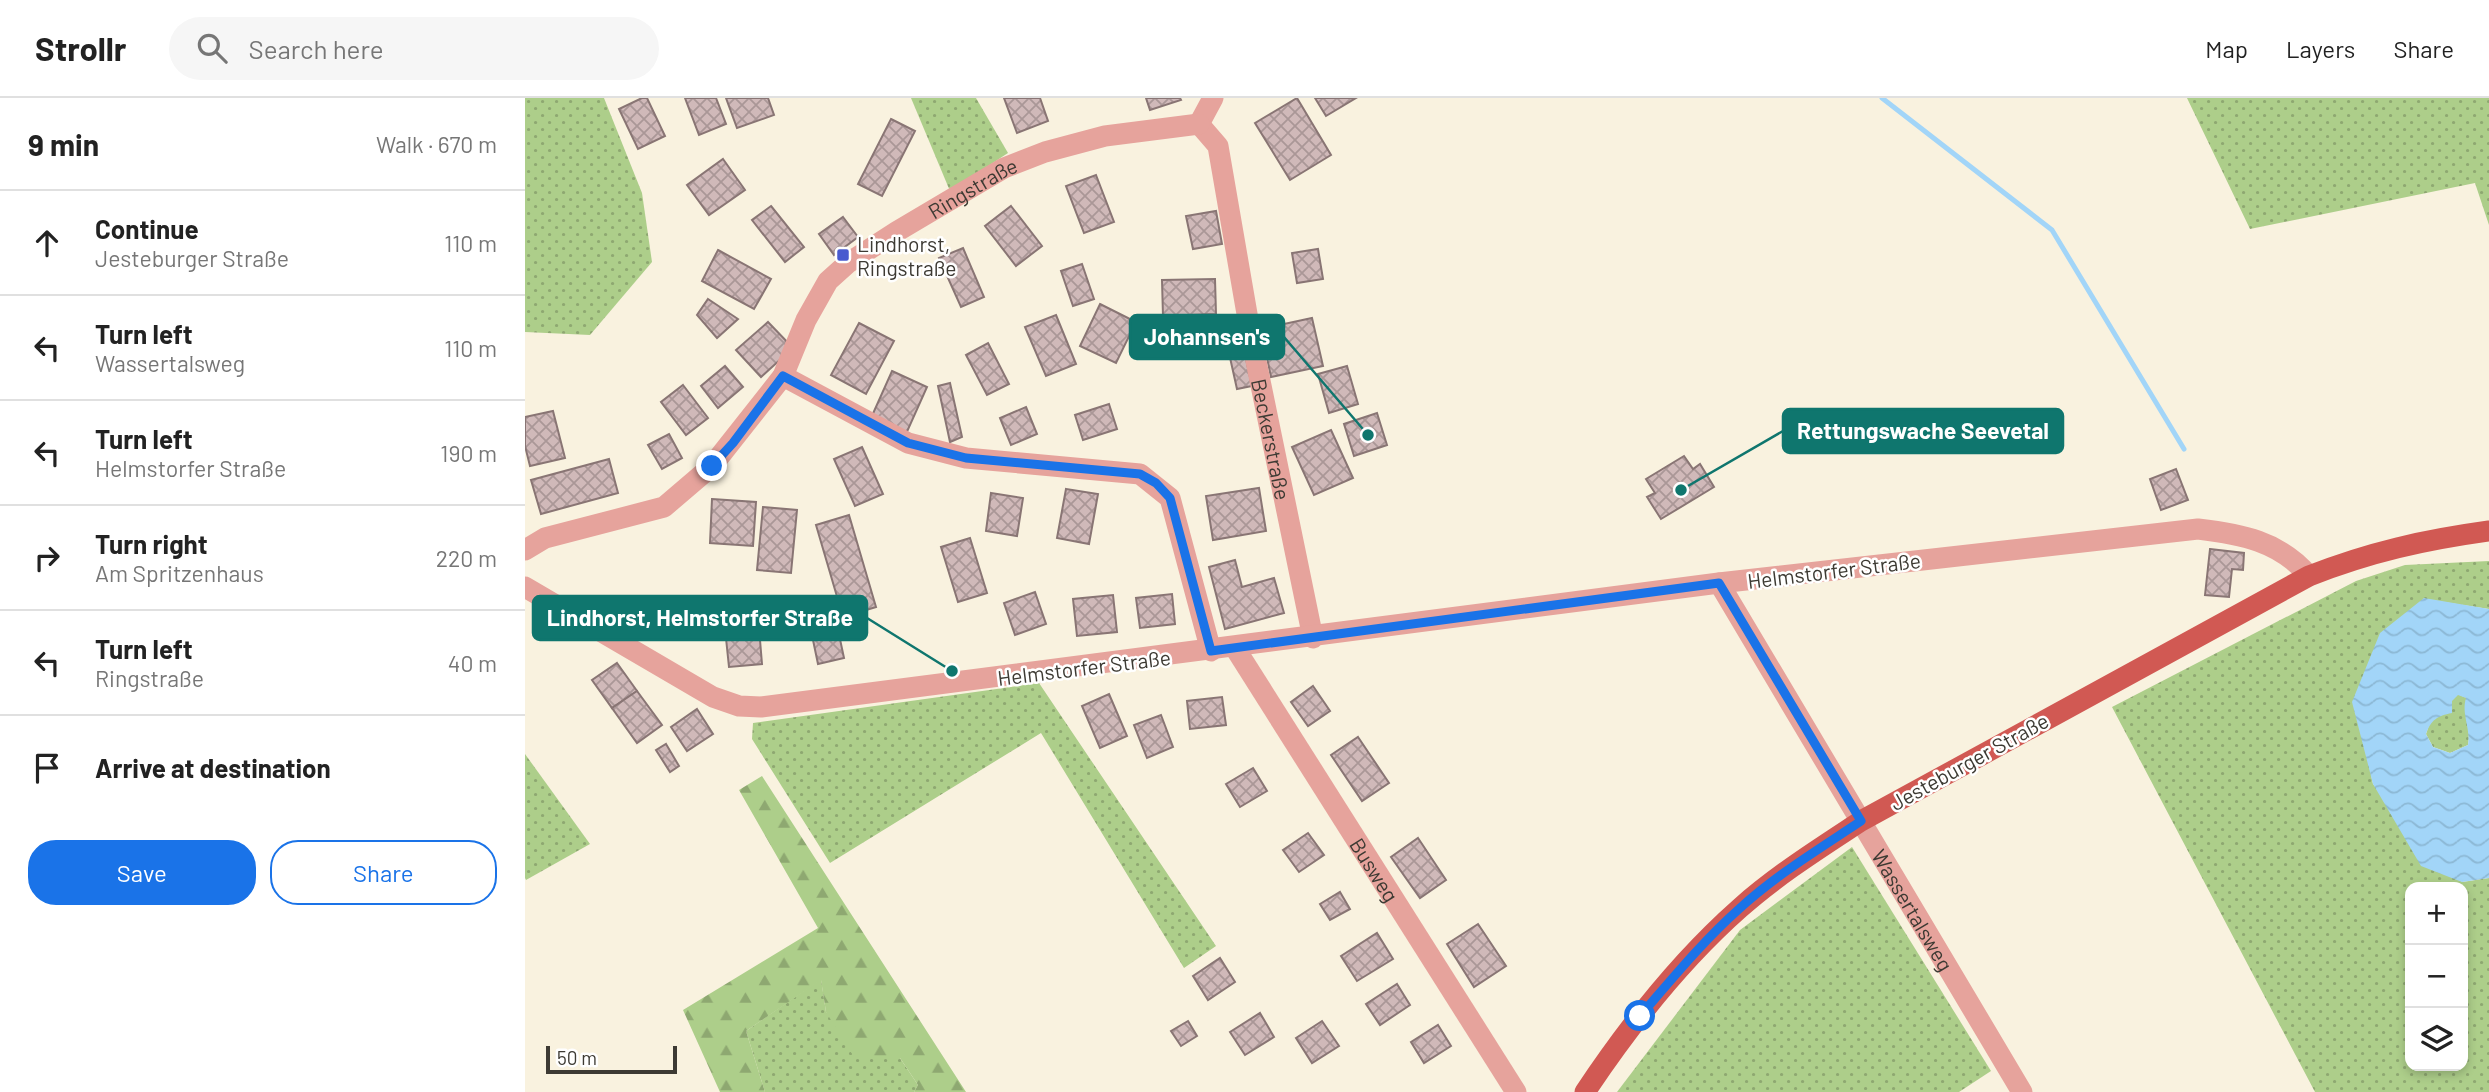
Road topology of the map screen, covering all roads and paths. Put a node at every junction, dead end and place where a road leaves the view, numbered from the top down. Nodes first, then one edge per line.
1 (1213, 98) edge
2 (1199, 124) junction
3 (783, 376) junction
4 (2489, 531) edge
5 (525, 550) edge
6 (2309, 576) junction
7 (1719, 583) junction
8 (525, 587) edge
9 (1313, 638) junction
10 (1235, 648) junction
11 (1211, 651) junction
12 (1861, 821) junction
13 (1516, 1092) edge
14 (1585, 1092) edge
15 (2022, 1092) edge

1 - 2 street
2 - 3 street, Ringstraße
2 - 9 street, Beckerstraße
3 - 5 street, Ringstraße
3 - 11 street
4 - 6 main road
6 - 7 street, Helmstorfer Straße
6 - 12 main road, Jesteburger Straße
7 - 9 street, Helmstorfer Straße
7 - 12 street, Wassertalsweg
8 - 11 street, Helmstorfer Straße
9 - 10 street, Helmstorfer Straße
10 - 11 street, Helmstorfer Straße
10 - 13 street, Busweg
12 - 14 main road, Jesteburger Straße
12 - 15 street, Wassertalsweg

